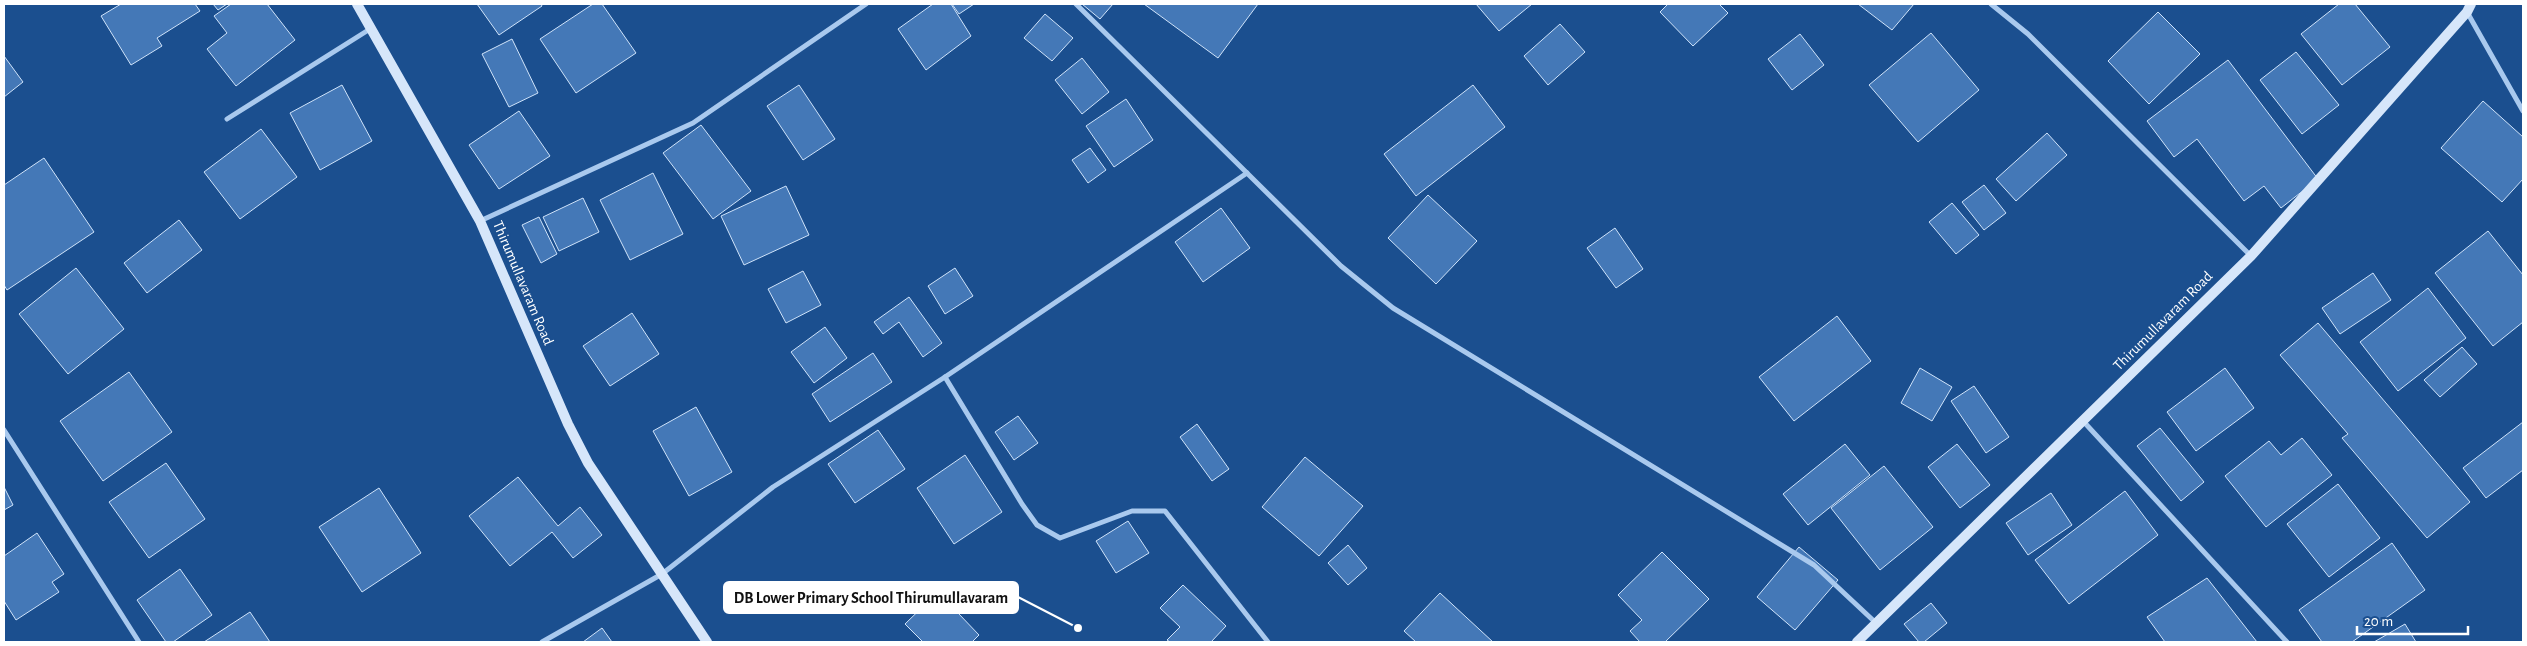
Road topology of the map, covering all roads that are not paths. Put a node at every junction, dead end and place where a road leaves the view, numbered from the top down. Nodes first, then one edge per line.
1 (357, 4) edge
2 (866, 4) edge
3 (1076, 4) edge
4 (1991, 4) edge
5 (2469, 8) edge
6 (372, 28) junction
7 (2523, 111) edge
8 (227, 119) dead end
9 (1247, 173) junction
10 (480, 221) junction
11 (2251, 256) junction
12 (945, 377) junction
13 (2083, 421) junction
14 (4, 430) edge
15 (662, 574) junction
16 (1877, 624) junction
17 (139, 642) edge
18 (542, 642) edge
19 (707, 642) edge
20 (1268, 642) edge
21 (1857, 642) edge
22 (2287, 642) edge

1 - 6 street, Thirumullavaram Road
2 - 10 street
3 - 9 street
4 - 11 street
5 - 7 street
5 - 11 street, Thirumullavaram Road
6 - 8 street
6 - 10 street, Thirumullavaram Road
9 - 12 street
9 - 16 street
10 - 15 street, Thirumullavaram Road
11 - 13 street, Thirumullavaram Road
12 - 15 street
12 - 20 street
13 - 16 street, Thirumullavaram Road
13 - 22 street
14 - 17 street
15 - 18 street
15 - 19 street, Thirumullavaram Road
16 - 21 street, Thirumullavaram Road

